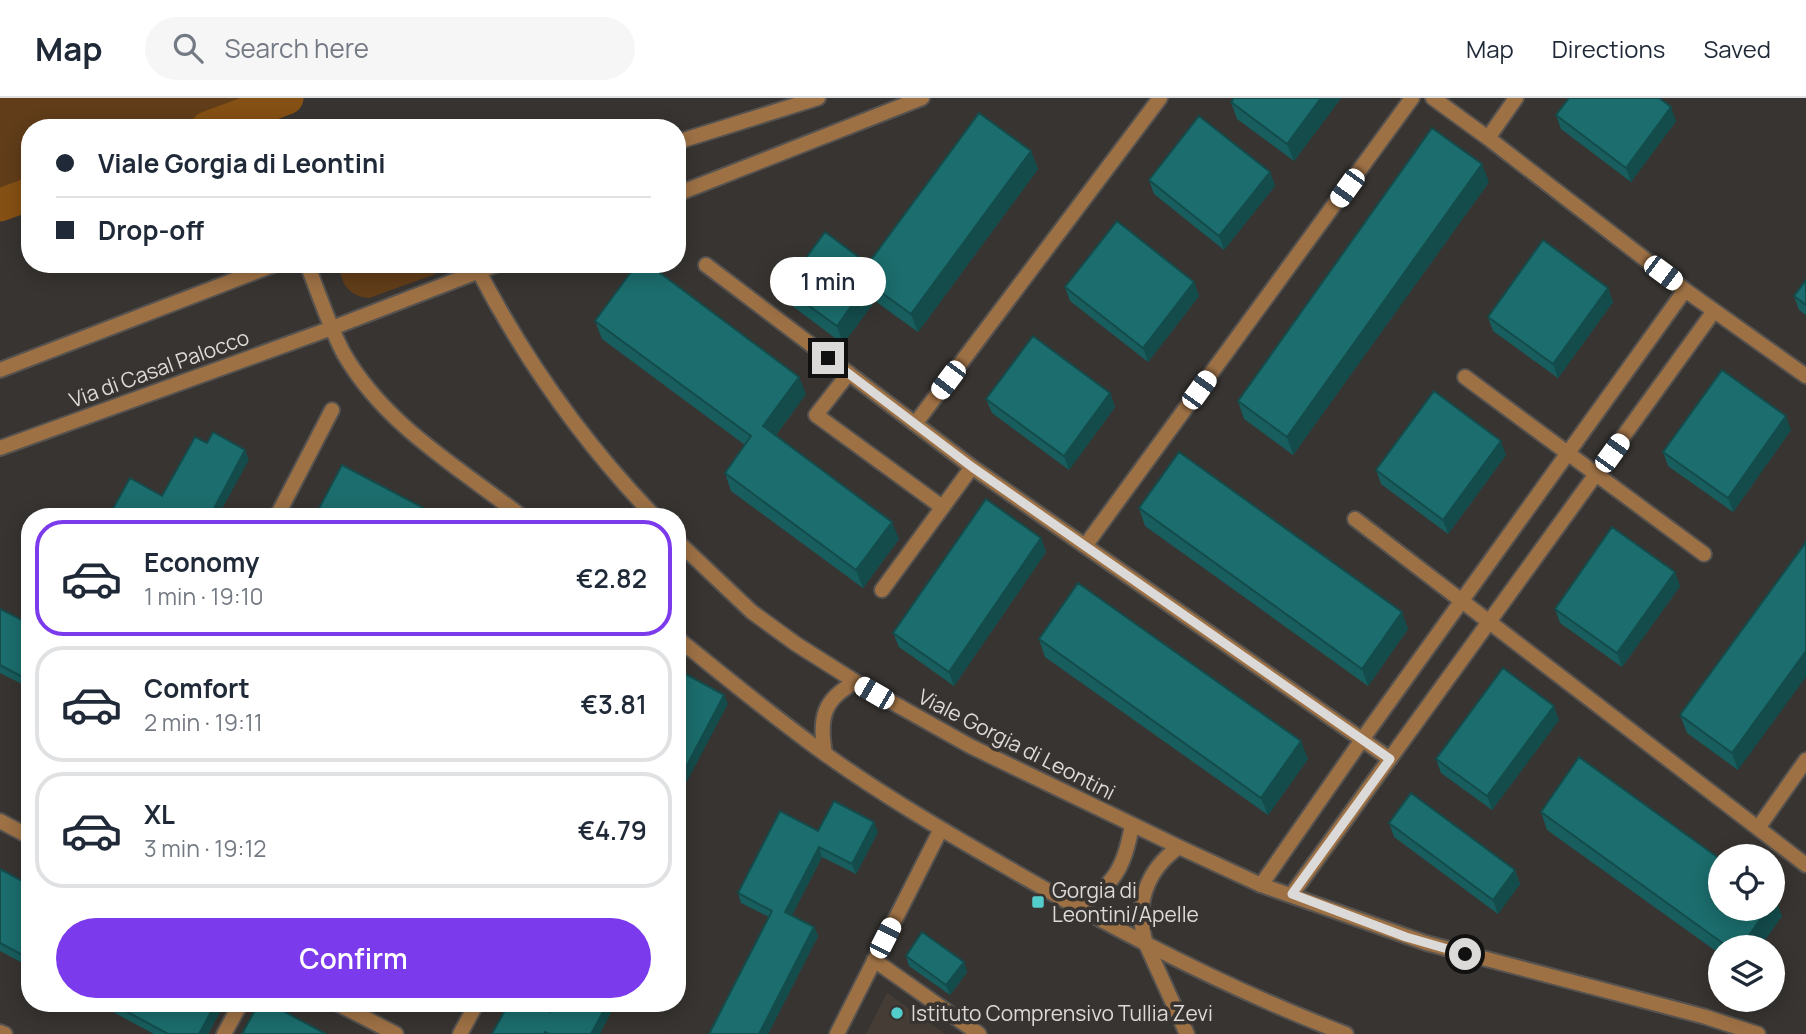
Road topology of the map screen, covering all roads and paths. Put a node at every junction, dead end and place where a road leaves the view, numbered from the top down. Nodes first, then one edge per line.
1 (818, 98) edge
2 (922, 98) edge
3 (1160, 98) edge
4 (1412, 98) edge
5 (1433, 98) edge
6 (1516, 98) edge
7 (1488, 138) junction
8 (686, 139) edge
9 (686, 190) edge
10 (706, 265) dead end
11 (253, 273) edge
12 (311, 273) edge
13 (465, 273) edge
14 (480, 273) edge
15 (1685, 290) junction
16 (1714, 312) junction
17 (332, 328) junction
18 (0, 370) edge
19 (849, 373) junction
20 (1806, 376) edge
21 (1465, 377) dead end
22 (332, 410) dead end
23 (915, 424) junction
24 (0, 448) edge
25 (1569, 454) junction
26 (972, 467) junction
27 (1597, 474) junction
28 (281, 508) edge
29 (511, 508) edge
30 (647, 508) edge
31 (942, 508) junction
32 (1355, 519) dead end
33 (1085, 547) junction
34 (686, 550) edge
35 (1704, 554) dead end
36 (882, 590) dead end
37 (1462, 601) junction
38 (1489, 622) junction
39 (686, 646) edge
40 (856, 682) junction
41 (1361, 741) junction
42 (825, 754) junction
43 (1390, 759) junction
44 (1806, 760) edge
45 (0, 821) edge
46 (1132, 825) junction
47 (1758, 828) junction
48 (941, 829) junction
49 (21, 832) edge
50 (1179, 847) junction
51 (1806, 865) edge
52 (1261, 885) junction
53 (1292, 894) junction
54 (1076, 908) junction
55 (1146, 944) junction
56 (874, 960) junction
57 (236, 1012) edge
58 (353, 1012) edge
59 (472, 1012) edge
60 (0, 1032) edge
61 (5, 1034) edge
62 (225, 1034) edge
63 (396, 1034) edge
64 (460, 1034) edge
65 (837, 1034) edge
66 (979, 1034) edge
67 (1187, 1034) edge
68 (1346, 1034) edge
69 (1758, 1034) edge

1 - 8 street
2 - 9 street
3 - 23 street
4 - 33 street
5 - 7 street
6 - 7 street
7 - 15 street
10 - 19 street
11 - 18 street
12 - 17 street
13 - 17 street, Via di Casal Palocco
14 - 30 street
15 - 16 street
15 - 25 street
16 - 20 street
16 - 27 street
17 - 24 street, Via di Casal Palocco
17 - 29 street
19 - 23 street
19 - 31 street
21 - 25 street
22 - 28 street
23 - 26 street
25 - 27 street
25 - 37 street
26 - 31 street
26 - 33 street
27 - 35 street
27 - 38 street
31 - 36 street
32 - 37 street
33 - 41 street
34 - 40 street, Viale Gorgia di Leontini
37 - 38 street
37 - 41 street
38 - 43 street
38 - 47 street
39 - 42 street
40 - 42 street
40 - 46 street, Viale Gorgia di Leontini
41 - 43 street
41 - 52 street
42 - 48 street
43 - 53 street
44 - 47 street
45 - 49 street
46 - 50 street, Viale Gorgia di Leontini
46 - 54 street
47 - 51 street
48 - 54 street
48 - 56 street
50 - 52 street, Viale Gorgia di Leontini
50 - 55 street
52 - 53 street, Viale Gorgia di Leontini
53 - 69 street, Viale Gorgia di Leontini
54 - 55 street
55 - 67 street
55 - 68 street
56 - 65 street
56 - 66 street
57 - 62 street
58 - 63 street
59 - 64 street
60 - 61 street

